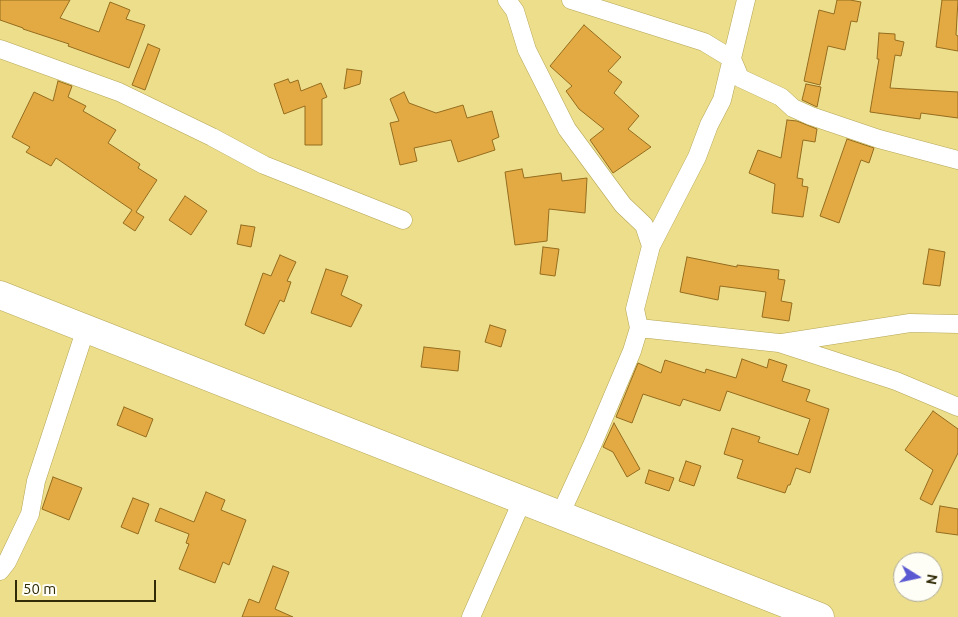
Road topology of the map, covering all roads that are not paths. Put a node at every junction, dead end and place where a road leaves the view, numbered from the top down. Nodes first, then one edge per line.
1 (507, 0) edge
2 (571, 0) edge
3 (746, 0) edge
4 (0, 49) edge
5 (732, 59) junction
6 (958, 160) edge
7 (403, 220) dead end
8 (651, 246) junction
9 (0, 295) edge
10 (958, 324) edge
11 (86, 328) junction
12 (639, 328) junction
13 (779, 343) junction
14 (958, 407) edge
15 (522, 501) junction
16 (560, 516) junction
17 (0, 571) edge
18 (471, 617) edge
19 (820, 617) edge

1 - 8 street
2 - 5 street
3 - 5 street
4 - 7 street
5 - 6 street
5 - 8 street
8 - 12 street
9 - 11 highway
10 - 13 street
11 - 15 highway
11 - 17 street
12 - 13 street
12 - 16 street
13 - 14 street
15 - 16 highway
15 - 18 street
16 - 19 highway

